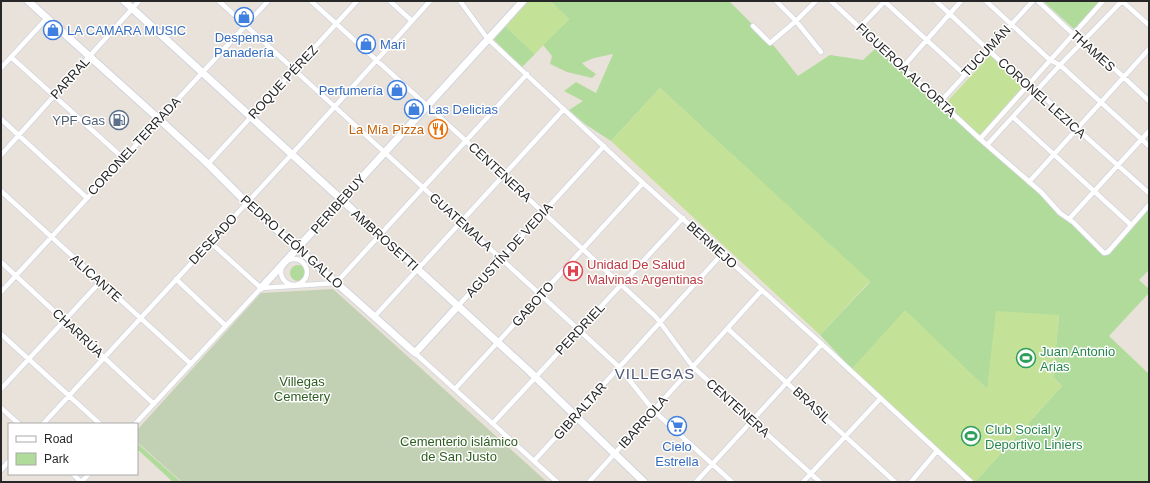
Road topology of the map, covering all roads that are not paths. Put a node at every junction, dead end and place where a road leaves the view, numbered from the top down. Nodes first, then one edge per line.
1 (28, 1) edge
2 (124, 1) edge
3 (139, 1) edge
4 (219, 1) edge
5 (268, 1) edge
6 (311, 1) edge
7 (357, 1) edge
8 (390, 1) edge
9 (430, 1) edge
10 (460, 1) edge
11 (523, 1) edge
12 (776, 1) edge
13 (816, 1) edge
14 (831, 1) edge
15 (885, 1) edge
16 (936, 1) edge
17 (960, 1) edge
18 (986, 1) edge
19 (1032, 1) edge
20 (1038, 1) edge
21 (1103, 1) edge
22 (1122, 1) edge
23 (132, 8) junction
24 (949, 14) junction
25 (47, 18) junction
26 (412, 21) junction
27 (796, 21) junction
28 (336, 24) junction
29 (1011, 24) junction
30 (1149, 25) edge
31 (246, 26) junction
32 (753, 26) dead end
33 (860, 28) junction
34 (1073, 34) junction
35 (487, 38) junction
36 (927, 40) junction
37 (1084, 40) junction
38 (988, 49) junction
39 (1149, 49) edge
40 (821, 52) dead end
41 (90, 56) junction
42 (11, 57) junction
43 (377, 60) junction
44 (1050, 60) junction
45 (1060, 65) junction
46 (903, 67) junction
47 (1, 68) edge
48 (294, 70) junction
49 (203, 73) junction
50 (527, 74) junction
51 (965, 75) junction
52 (1123, 78) junction
53 (1027, 86) junction
54 (1037, 90) junction
55 (54, 95) junction
56 (1149, 101) edge
57 (940, 102) junction
58 (1101, 102) junction
59 (427, 106) junction
60 (335, 107) junction
61 (564, 109) junction
62 (251, 116) junction
63 (1013, 117) junction
64 (1, 119) edge
65 (159, 119) junction
66 (1076, 128) junction
67 (1149, 131) edge
68 (18, 135) junction
69 (980, 139) junction
70 (1141, 139) junction
71 (466, 140) junction
72 (987, 145) junction
73 (604, 146) junction
74 (1149, 146) edge
75 (384, 152) junction
76 (292, 154) junction
77 (1053, 154) junction
78 (1, 155) edge
79 (123, 158) junction
80 (208, 164) junction
81 (1117, 166) junction
82 (503, 176) junction
83 (1029, 182) junction
84 (643, 183) junction
85 (422, 187) junction
86 (1, 191) edge
87 (1094, 192) junction
88 (1149, 193) edge
89 (87, 198) junction
90 (341, 200) junction
91 (247, 202) junction
92 (1149, 205) edge
93 (543, 212) junction
94 (683, 218) junction
95 (1069, 219) junction
96 (460, 222) junction
97 (1131, 225) junction
98 (379, 234) junction
99 (51, 236) junction
100 (210, 242) junction
101 (298, 248) junction
102 (582, 249) junction
103 (722, 254) junction
104 (501, 259) junction
105 (286, 261) junction
106 (1, 262) edge
107 (418, 270) junction
108 (16, 275) junction
109 (176, 279) junction
110 (100, 282) junction
111 (336, 283) junction
112 (621, 284) junction
113 (294, 286) junction
114 (261, 288) junction
115 (762, 290) junction
116 (1, 292) edge
117 (540, 295) junction
118 (458, 306) junction
119 (375, 316) junction
120 (140, 318) junction
121 (64, 320) junction
122 (660, 321) junction
123 (226, 326) junction
124 (728, 329) junction
125 (579, 330) junction
126 (1, 334) edge
127 (498, 342) junction
128 (822, 344) junction
129 (415, 353) junction
130 (104, 357) junction
131 (29, 359) junction
132 (191, 364) junction
133 (619, 367) junction
134 (693, 367) junction
135 (536, 377) junction
136 (786, 382) junction
137 (1, 389) edge
138 (455, 389) junction
139 (68, 396) junction
140 (880, 399) junction
141 (154, 404) junction
142 (1, 408) edge
143 (654, 411) junction
144 (575, 416) junction
145 (752, 420) junction
146 (18, 423) edge
147 (44, 423) edge
148 (99, 423) edge
149 (136, 423) edge
150 (493, 423) junction
151 (845, 436) junction
152 (937, 451) junction
153 (614, 454) junction
154 (534, 461) junction
155 (8, 462) edge
156 (712, 464) junction
157 (1, 470) edge
158 (811, 474) junction
159 (557, 482) edge
160 (589, 482) edge
161 (644, 482) edge
162 (696, 482) edge
163 (732, 482) edge
164 (803, 482) edge
165 (820, 482) edge
166 (895, 482) edge
167 (911, 482) edge
168 (971, 482) edge

1 - 25 street, PEDRO LEÓN GALLO
2 - 23 street, AMBROSETTI
3 - 23 street, PARRAL
4 - 31 street, GUATEMALA
5 - 31 street, CORONEL TERRADA
6 - 28 street, CENTENERA
7 - 28 street, ROQUE PÉREZ
8 - 26 street
9 - 26 street, DESEADO
10 - 35 street, BERMEJO
11 - 35 street, PERIBEBUY
12 - 27 street
13 - 27 street
14 - 33 street, FIGUEROA ALCORTA
15 - 33 street
15 - 36 street
16 - 24 street, CORONEL LEZICA
17 - 24 street
18 - 29 street
19 - 29 street, TUCUMÁN
20 - 34 street, THAMES
21 - 34 street
22 - 30 street
22 - 37 street
23 - 41 street, PARRAL
23 - 49 street, AMBROSETTI
24 - 36 street
24 - 38 street, CORONEL LEZICA
25 - 41 street, PEDRO LEÓN GALLO
25 - 42 street
26 - 43 street, DESEADO
27 - 32 street
27 - 40 street
28 - 43 street, CENTENERA
28 - 48 street, ROQUE PÉREZ
29 - 38 street, TUCUMÁN
29 - 44 street
31 - 48 street, GUATEMALA
31 - 49 street, CORONEL TERRADA
33 - 46 street, FIGUEROA ALCORTA
34 - 37 street, THAMES
34 - 44 street
35 - 50 street, BERMEJO
35 - 59 street, PERIBEBUY
36 - 46 street
36 - 51 street
37 - 45 street
37 - 52 street, THAMES
38 - 51 street, TUCUMÁN
38 - 53 street, CORONEL LEZICA
39 - 52 street
41 - 55 street, PARRAL
41 - 65 street, PEDRO LEÓN GALLO
42 - 47 street
42 - 55 street
43 - 59 street, CENTENERA
43 - 60 street, DESEADO
44 - 45 street
44 - 53 street
45 - 54 street
45 - 58 street
46 - 57 street, FIGUEROA ALCORTA
48 - 60 street, GUATEMALA
48 - 62 street, ROQUE PÉREZ
49 - 62 street, AMBROSETTI
49 - 65 street, CORONEL TERRADA
50 - 61 street, BERMEJO
50 - 71 street
51 - 57 street, TUCUMÁN
52 - 56 street, THAMES
52 - 58 street
53 - 54 street, CORONEL LEZICA
53 - 69 street
54 - 63 street
54 - 66 street, CORONEL LEZICA
55 - 68 street, PARRAL
55 - 79 street
57 - 69 street, FIGUEROA ALCORTA
58 - 66 street
58 - 70 street
59 - 71 street, CENTENERA
59 - 75 street, PERIBEBUY
60 - 75 street, GUATEMALA
60 - 76 street, DESEADO
61 - 73 street, BERMEJO
61 - 82 street
62 - 76 street, AMBROSETTI
62 - 80 street, ROQUE PÉREZ
63 - 72 street
63 - 77 street
64 - 68 street
65 - 79 street, CORONEL TERRADA
65 - 80 street, PEDRO LEÓN GALLO
66 - 77 street
66 - 81 street, CORONEL LEZICA
67 - 70 street
68 - 78 street, PARRAL
68 - 89 street
69 - 72 street, FIGUEROA ALCORTA
70 - 74 street
70 - 81 street
71 - 82 street, CENTENERA
71 - 85 street
72 - 83 street, FIGUEROA ALCORTA
73 - 84 street, BERMEJO
73 - 93 street, AGUSTÍN DE VEDIA
75 - 85 street, GUATEMALA
75 - 90 street, PERIBEBUY
76 - 90 street, AMBROSETTI
76 - 91 street, DESEADO
77 - 83 street
77 - 87 street
79 - 89 street, CORONEL TERRADA
80 - 91 street, PEDRO LEÓN GALLO
81 - 87 street
81 - 88 street, CORONEL LEZICA
82 - 93 street, CENTENERA
82 - 96 street
83 - 95 street, FIGUEROA ALCORTA
84 - 94 street, BERMEJO
84 - 102 street, GABOTO
85 - 96 street, GUATEMALA
85 - 98 street
86 - 99 street, ALICANTE
87 - 95 street
87 - 97 street
89 - 99 street, CORONEL TERRADA
90 - 98 street, AMBROSETTI
90 - 101 street, PERIBEBUY
91 - 100 street, DESEADO
91 - 101 street, PEDRO LEÓN GALLO
92 - 97 street
93 - 102 street, CENTENERA
93 - 104 street, AGUSTÍN DE VEDIA
94 - 103 street, BERMEJO
94 - 112 street, PERDRIEL
95 - 97 street, FIGUEROA ALCORTA
96 - 104 street, GUATEMALA
96 - 107 street
98 - 107 street, AMBROSETTI
98 - 111 street
99 - 108 street, CORONEL TERRADA
99 - 110 street, ALICANTE
100 - 109 street, DESEADO
100 - 114 street
101 - 105 street, PERIBEBUY
101 - 111 street, PEDRO LEÓN GALLO
102 - 112 street, CENTENERA
102 - 117 street, GABOTO
103 - 115 street, BERMEJO
103 - 122 street, GIBRALTAR
104 - 117 street, GUATEMALA
104 - 118 street, AGUSTÍN DE VEDIA
105 - 113 street
105 - 113 street
105 - 114 street, PERIBEBUY
106 - 108 street, CHARRÚA
107 - 118 street, AMBROSETTI
107 - 119 street
108 - 116 street, CORONEL TERRADA
108 - 121 street, CHARRÚA
109 - 120 street, DESEADO
109 - 123 street
110 - 120 street, ALICANTE
110 - 121 street
111 - 113 street
111 - 119 street, PEDRO LEÓN GALLO
112 - 122 street, CENTENERA
112 - 125 street, PERDRIEL
113 - 114 street
114 - 123 street, PERIBEBUY
115 - 124 street, IBARROLA
115 - 128 street, BERMEJO
117 - 125 street, GUATEMALA
117 - 127 street, GABOTO
118 - 127 street, AMBROSETTI
118 - 129 street, AGUSTÍN DE VEDIA
119 - 129 street, PEDRO LEÓN GALLO
120 - 130 street, DESEADO
120 - 132 street, ALICANTE
121 - 130 street, CHARRÚA
121 - 131 street
122 - 133 street, GIBRALTAR
122 - 134 street, CENTENERA
123 - 132 street, PERIBEBUY
124 - 134 street, IBARROLA
124 - 136 street, BRASIL
125 - 133 street, GUATEMALA
125 - 135 street, PERDRIEL
126 - 131 street
127 - 135 street, AMBROSETTI
127 - 138 street, GABOTO
128 - 136 street
128 - 140 street, BERMEJO
129 - 138 street, PEDRO LEÓN GALLO
130 - 139 street, DESEADO
130 - 141 street, CHARRÚA
131 - 137 street
131 - 139 street
132 - 141 street, PERIBEBUY
133 - 143 street, GUATEMALA
133 - 144 street, GIBRALTAR
134 - 143 street, IBARROLA
134 - 145 street, CENTENERA
135 - 144 street, AMBROSETTI
135 - 150 street, PERDRIEL
136 - 145 street
136 - 151 street, BRASIL
138 - 150 street, PEDRO LEÓN GALLO
139 - 147 street, DESEADO
139 - 148 street
140 - 151 street
140 - 152 street, BERMEJO
141 - 149 street, PERIBEBUY
142 - 146 street
143 - 153 street, IBARROLA
143 - 156 street, GUATEMALA
144 - 153 street, AMBROSETTI
144 - 154 street, GIBRALTAR
145 - 156 street
145 - 158 street, CENTENERA
150 - 154 street, PEDRO LEÓN GALLO
151 - 158 street
151 - 166 street, BRASIL
152 - 167 street
152 - 168 street, BERMEJO
153 - 160 street, IBARROLA
153 - 161 street, AMBROSETTI
154 - 159 street, PEDRO LEÓN GALLO
155 - 157 street
156 - 162 street
156 - 163 street, GUATEMALA
158 - 164 street
158 - 165 street, CENTENERA

